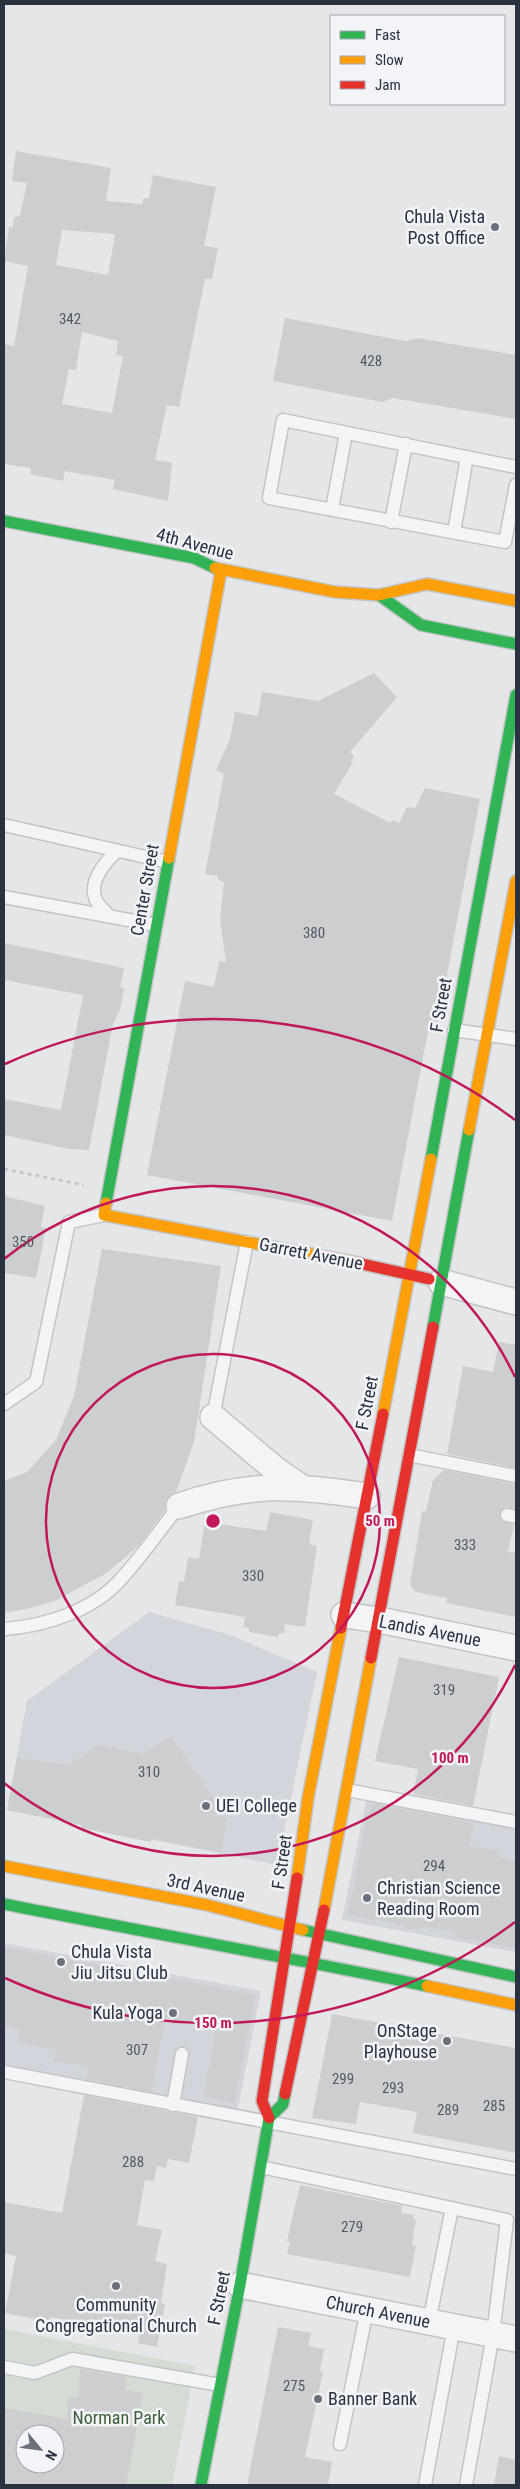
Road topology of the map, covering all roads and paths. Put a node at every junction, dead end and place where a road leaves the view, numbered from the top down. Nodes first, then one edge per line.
1 (346, 432) junction
2 (406, 444) junction
3 (467, 457) junction
4 (516, 467) edge
5 (516, 485) edge
6 (332, 509) junction
7 (4, 522) edge
8 (392, 522) junction
9 (454, 532) junction
10 (221, 571) junction
11 (379, 595) junction
12 (516, 601) edge
13 (516, 644) edge
14 (516, 695) edge
15 (4, 825) edge
16 (117, 850) junction
17 (168, 862) junction
18 (516, 881) edge
19 (4, 897) edge
20 (109, 916) junction
21 (156, 924) junction
22 (454, 1030) junction
23 (488, 1035) junction
24 (516, 1039) edge
25 (4, 1169) edge
26 (108, 1189) junction
27 (104, 1215) junction
28 (247, 1242) junction
29 (410, 1274) junction
30 (441, 1282) junction
31 (516, 1302) edge
32 (4, 1404) edge
33 (213, 1417) joint
34 (409, 1455) junction
35 (516, 1476) edge
36 (301, 1487) junction
37 (367, 1496) junction
38 (179, 1506) joint
39 (344, 1615) junction
40 (379, 1620) junction
41 (4, 1629) edge
42 (516, 1648) edge
43 (347, 1790) junction
44 (516, 1822) edge
45 (4, 1866) edge
46 (4, 1904) edge
47 (291, 1926) junction
48 (319, 1932) junction
49 (285, 1957) junction
50 (314, 1962) junction
51 (516, 1976) edge
52 (516, 2005) edge
53 (182, 2054) dead end
54 (4, 2072) edge
55 (173, 2105) junction
56 (269, 2121) junction
57 (261, 2167) junction
58 (516, 2169) edge
59 (452, 2208) junction
60 (240, 2285) junction
61 (367, 2310) junction
62 (430, 2322) junction
63 (454, 2327) junction
64 (505, 2337) edge
65 (4, 2367) edge
66 (220, 2385) junction
67 (340, 2444) dead end
68 (201, 2485) edge
69 (425, 2485) edge
70 (466, 2485) edge

1 - 2 lane
1 - 6 lane
1 - 6 lane
2 - 3 lane
2 - 8 lane
3 - 4 lane
3 - 9 lane
5 - 9 lane
6 - 8 lane
7 - 10 main road, 4th Avenue
8 - 9 lane
10 - 11 main road, 4th Avenue
10 - 17 main road, Center Street
11 - 12 main road, 4th Avenue
11 - 13 main road
14 - 22 main road, F Street
15 - 16 lane
16 - 17 lane
16 - 20 lane
17 - 21 main road, Center Street
18 - 23 main road, F Street
19 - 20 lane
20 - 21 lane
21 - 26 main road, Center Street
22 - 23 lane
22 - 29 main road, F Street
23 - 24 lane
23 - 30 main road, F Street
25 - 26 path
26 - 27 main road, Center Street
27 - 28 main road, Garrett Avenue
27 - 32 lane
28 - 29 main road, Garrett Avenue
28 - 33 lane
29 - 30 main road, Garrett Avenue
29 - 37 main road, F Street
30 - 31 street, Garrett Avenue
30 - 34 main road, F Street
33 - 36 street
34 - 35 lane
34 - 40 main road, F Street
36 - 37 street
36 - 38 street
37 - 39 main road, F Street
38 - 41 lane
39 - 40 street, Landis Avenue
39 - 47 main road, F Street
40 - 42 street, Landis Avenue
40 - 43 main road, F Street
43 - 44 lane
43 - 48 main road, F Street
45 - 47 main road, 3rd Avenue
46 - 49 main road
47 - 48 main road, 3rd Avenue
47 - 49 main road, F Street
48 - 50 main road, F Street
48 - 51 main road, 3rd Avenue
49 - 50 main road
49 - 56 main road, F Street
50 - 52 main road
50 - 56 main road, F Street
53 - 55 lane
54 - 55 lane
55 - 56 lane
56 - 57 main road, F Street
56 - 58 lane
57 - 59 lane
57 - 60 main road, F Street
59 - 62 lane
59 - 64 lane
60 - 61 street, Church Avenue
60 - 66 main road, F Street
61 - 62 street, Church Avenue
61 - 67 lane
62 - 63 street, Church Avenue
63 - 64 street, Church Avenue
63 - 69 lane
64 - 70 lane
65 - 66 lane
66 - 68 main road, F Street

